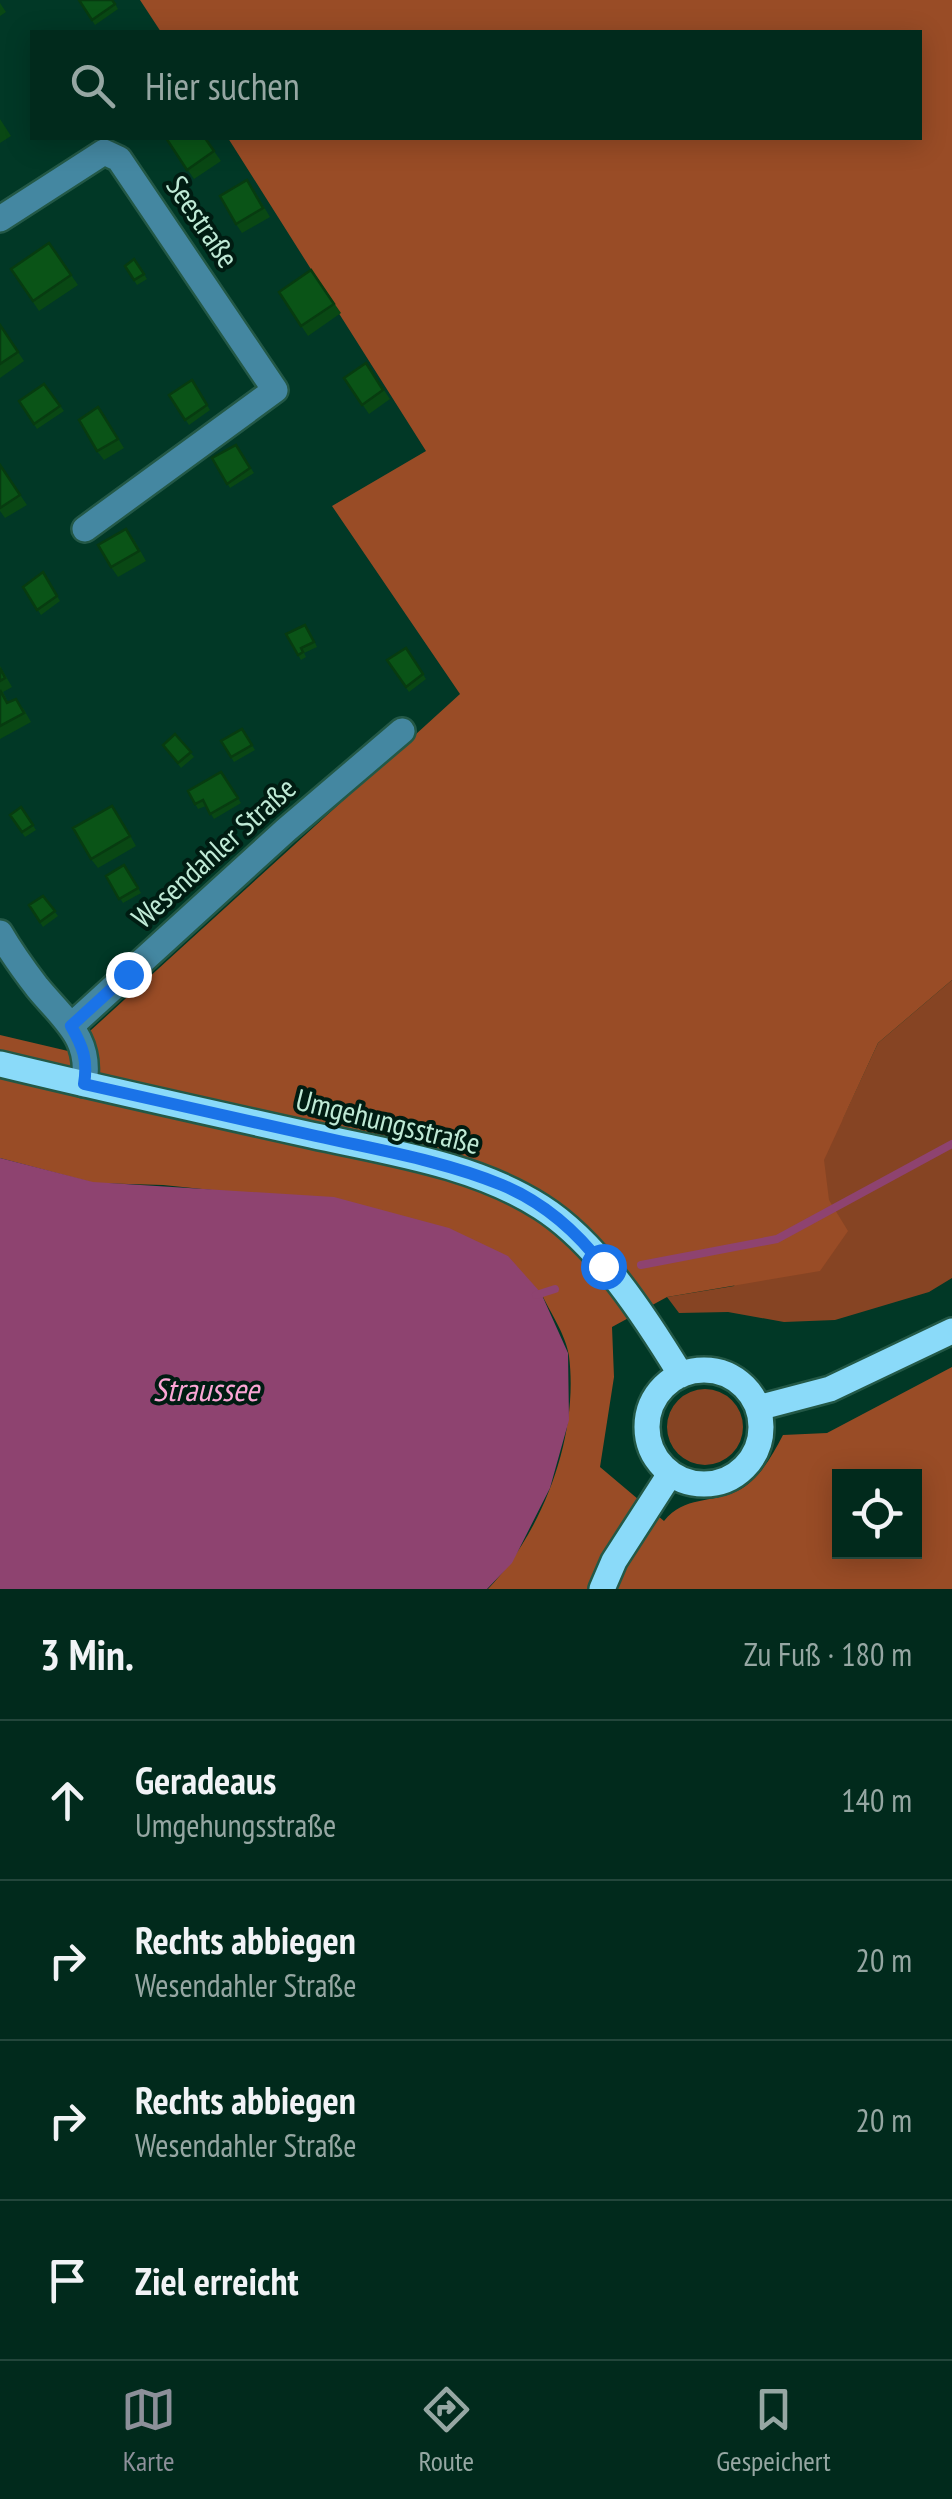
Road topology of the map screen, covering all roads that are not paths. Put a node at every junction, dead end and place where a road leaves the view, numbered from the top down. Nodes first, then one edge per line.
1 (0, 219) edge
2 (85, 529) dead end
3 (402, 731) dead end
4 (0, 934) edge
5 (71, 1026) junction
6 (0, 1064) edge
7 (84, 1084) junction
8 (952, 1331) edge
9 (681, 1375) junction
10 (758, 1408) junction
11 (670, 1474) junction
12 (602, 1589) edge

1 - 2 street, Seestraße
3 - 5 street, Wesendahler Straße
4 - 5 street
5 - 7 street
6 - 7 main road, Umgehungsstraße
7 - 9 main road, Umgehungsstraße
8 - 10 main road
9 - 10 main road
9 - 11 main road
10 - 11 main road
11 - 12 main road

